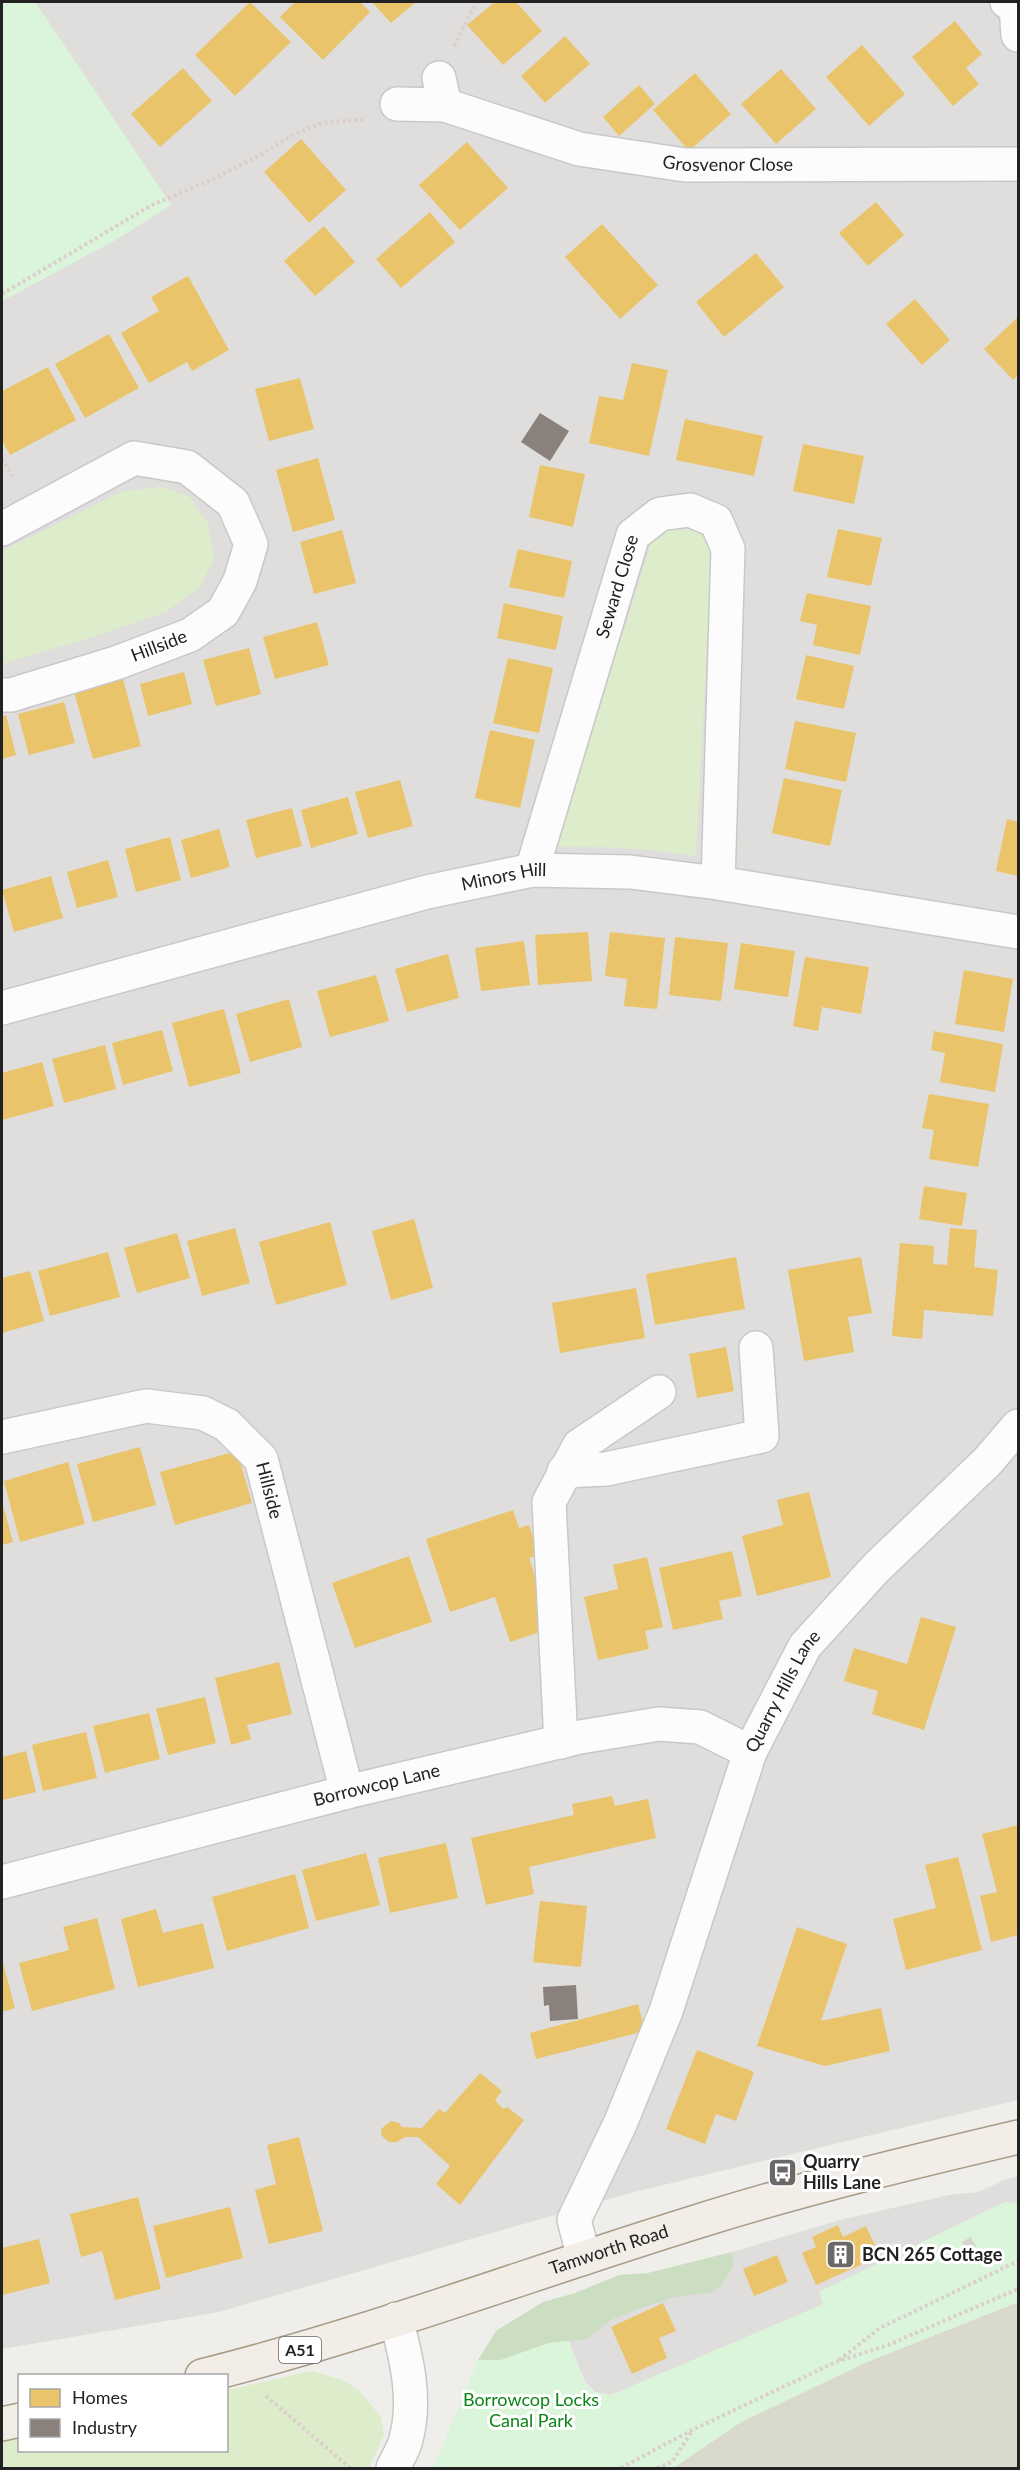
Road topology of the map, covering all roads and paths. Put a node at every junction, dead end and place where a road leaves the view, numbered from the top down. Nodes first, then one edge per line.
1 (476, 2) edge
2 (442, 92) junction
3 (397, 104) joint
4 (1018, 164) edge
5 (2, 294) edge
6 (2, 530) edge
7 (2, 695) edge
8 (532, 870) junction
9 (717, 883) junction
10 (1018, 932) edge
11 (2, 1008) edge
12 (756, 1348) dead end
13 (659, 1392) dead end
14 (1018, 1426) edge
15 (2, 1437) edge
16 (564, 1471) junction
17 (561, 1742) junction
18 (750, 1752) junction
19 (347, 1792) junction
20 (2, 1882) edge
21 (1018, 2137) edge
22 (584, 2258) junction
23 (1018, 2261) edge
24 (1018, 2289) edge
25 (396, 2319) junction
26 (836, 2362) junction
27 (234, 2368) junction
28 (210, 2374) edge
29 (18, 2420) edge
30 (2, 2424) edge
31 (692, 2430) junction
32 (350, 2469) edge
33 (393, 2469) edge
34 (621, 2469) edge
35 (657, 2469) edge

1 - 2 path
2 - 3 street, Grosvenor Close
2 - 4 street, Grosvenor Close
3 - 5 path
6 - 7 street, Hillside
8 - 9 street, Minors Hill
8 - 9 street, Seward Close
8 - 11 street, Minors Hill
9 - 10 street, Minors Hill
12 - 16 street
13 - 16 street
14 - 18 street, Quarry Hills Lane
15 - 19 street, Hillside
16 - 17 street
17 - 18 street, Borrowcop Lane
17 - 19 street, Borrowcop Lane
18 - 22 street, Quarry Hills Lane
19 - 20 street, Borrowcop Lane
21 - 22 main road, Tamworth Road / A51
22 - 25 main road, Tamworth Road / A51
23 - 26 path
24 - 26 path
25 - 27 main road, Tamworth Road / A51
25 - 33 street
26 - 31 path
27 - 28 main road, Tamworth Road / A51
27 - 32 path
29 - 30 main road
31 - 34 path
31 - 35 path

